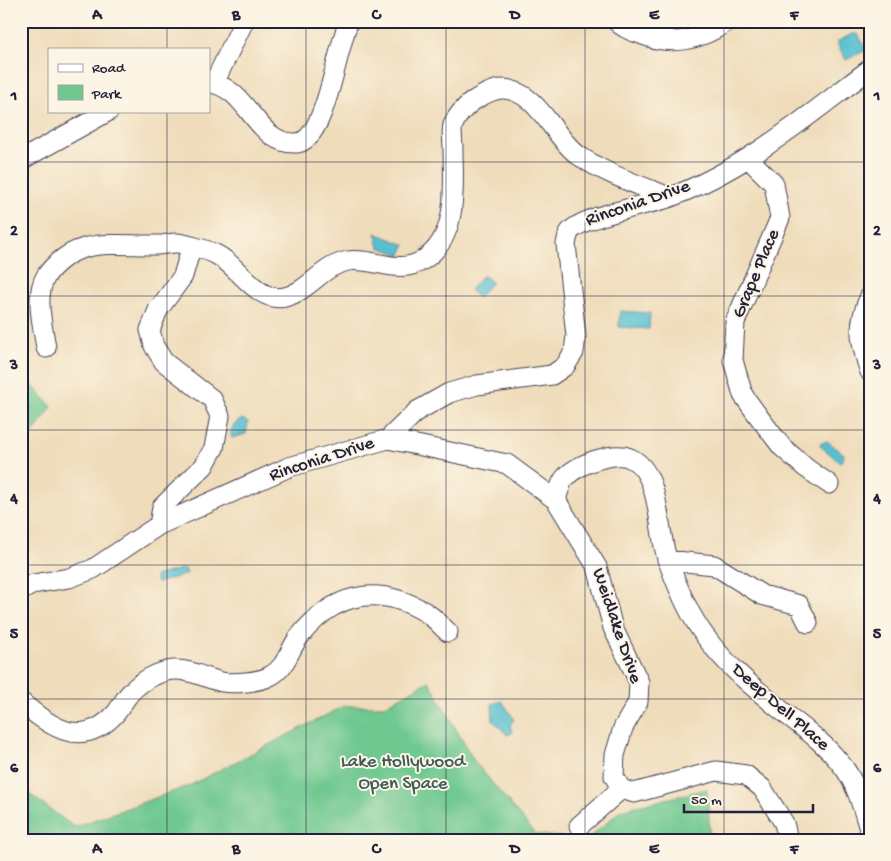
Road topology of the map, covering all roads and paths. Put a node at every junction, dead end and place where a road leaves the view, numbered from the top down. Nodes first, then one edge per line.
1 (244, 21) edge
2 (349, 21) edge
3 (616, 21) edge
4 (670, 21) edge
5 (728, 21) edge
6 (656, 40) junction
7 (870, 69) edge
8 (212, 83) edge
9 (107, 112) edge
10 (748, 159) junction
11 (21, 160) edge
12 (669, 198) junction
13 (191, 248) junction
14 (870, 296) edge
15 (46, 348) dead end
16 (870, 372) edge
17 (388, 439) junction
18 (829, 484) dead end
19 (556, 500) junction
20 (159, 525) junction
21 (667, 560) junction
22 (21, 591) edge
23 (808, 623) dead end
24 (448, 632) dead end
25 (21, 702) edge
26 (621, 789) junction
27 (579, 826) dead end
28 (870, 832) edge
29 (788, 840) edge

1 - 8 street
2 - 8 street
3 - 6 street
4 - 6 street
5 - 6 street
7 - 10 street, Rinconia Drive
9 - 11 street
10 - 12 street, Rinconia Drive
10 - 18 street, Grape Place
12 - 13 street
12 - 17 street, Rinconia Drive
13 - 15 street
13 - 20 street
14 - 16 street
17 - 19 street, Weidlake Drive
17 - 20 street, Rinconia Drive
19 - 21 street, Deep Dell Place
19 - 26 street, Weidlake Drive
20 - 22 street, Rinconia Drive
21 - 23 street
21 - 28 street, Deep Dell Place
24 - 25 street
26 - 27 street
26 - 29 street

